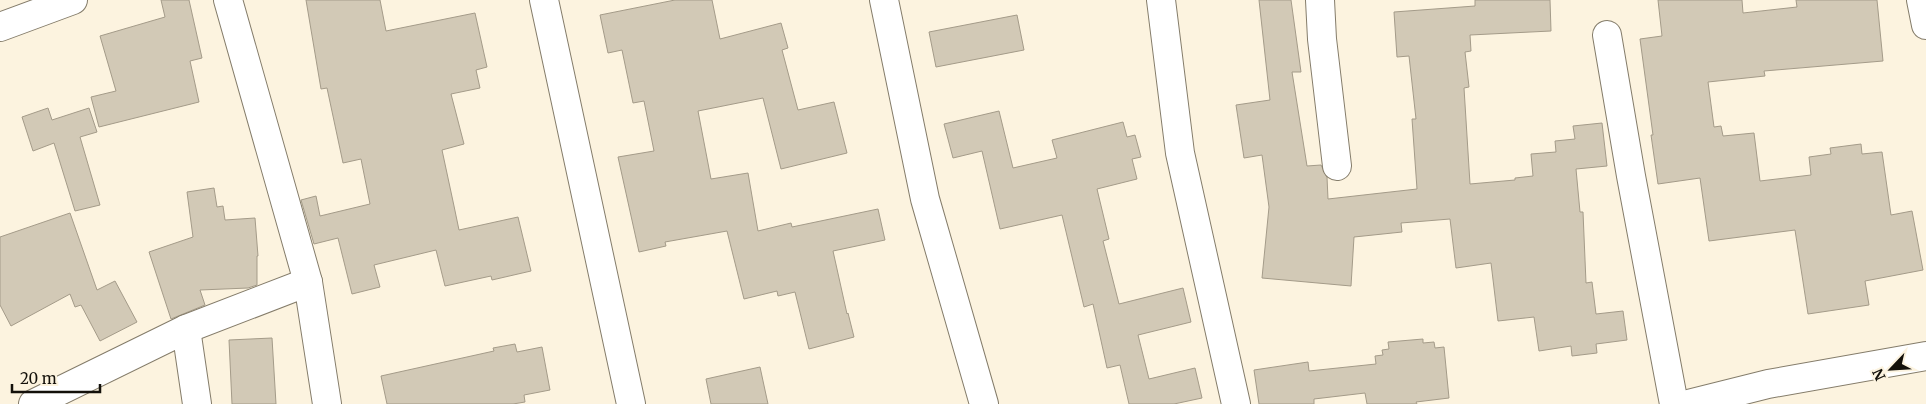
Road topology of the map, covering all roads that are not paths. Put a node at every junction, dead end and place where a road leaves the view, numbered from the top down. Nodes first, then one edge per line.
1 (73, 0) edge
2 (228, 0) edge
3 (544, 0) edge
4 (884, 0) edge
5 (1161, 0) edge
6 (1320, 0) edge
7 (1921, 0) edge
8 (1926, 25) edge
9 (0, 27) edge
10 (1607, 34) dead end
11 (1337, 166) dead end
12 (308, 282) junction
13 (186, 329) junction
14 (1926, 356) edge
15 (34, 404) edge
16 (197, 404) edge
17 (327, 404) edge
18 (631, 404) edge
19 (984, 404) edge
20 (1236, 404) edge
21 (1674, 404) edge
22 (1688, 404) edge

1 - 9 street
2 - 12 street
3 - 18 street
4 - 19 street
5 - 20 street
6 - 11 street
7 - 8 street
10 - 21 street
12 - 13 street
12 - 17 street
13 - 15 street
13 - 16 street
14 - 22 street

